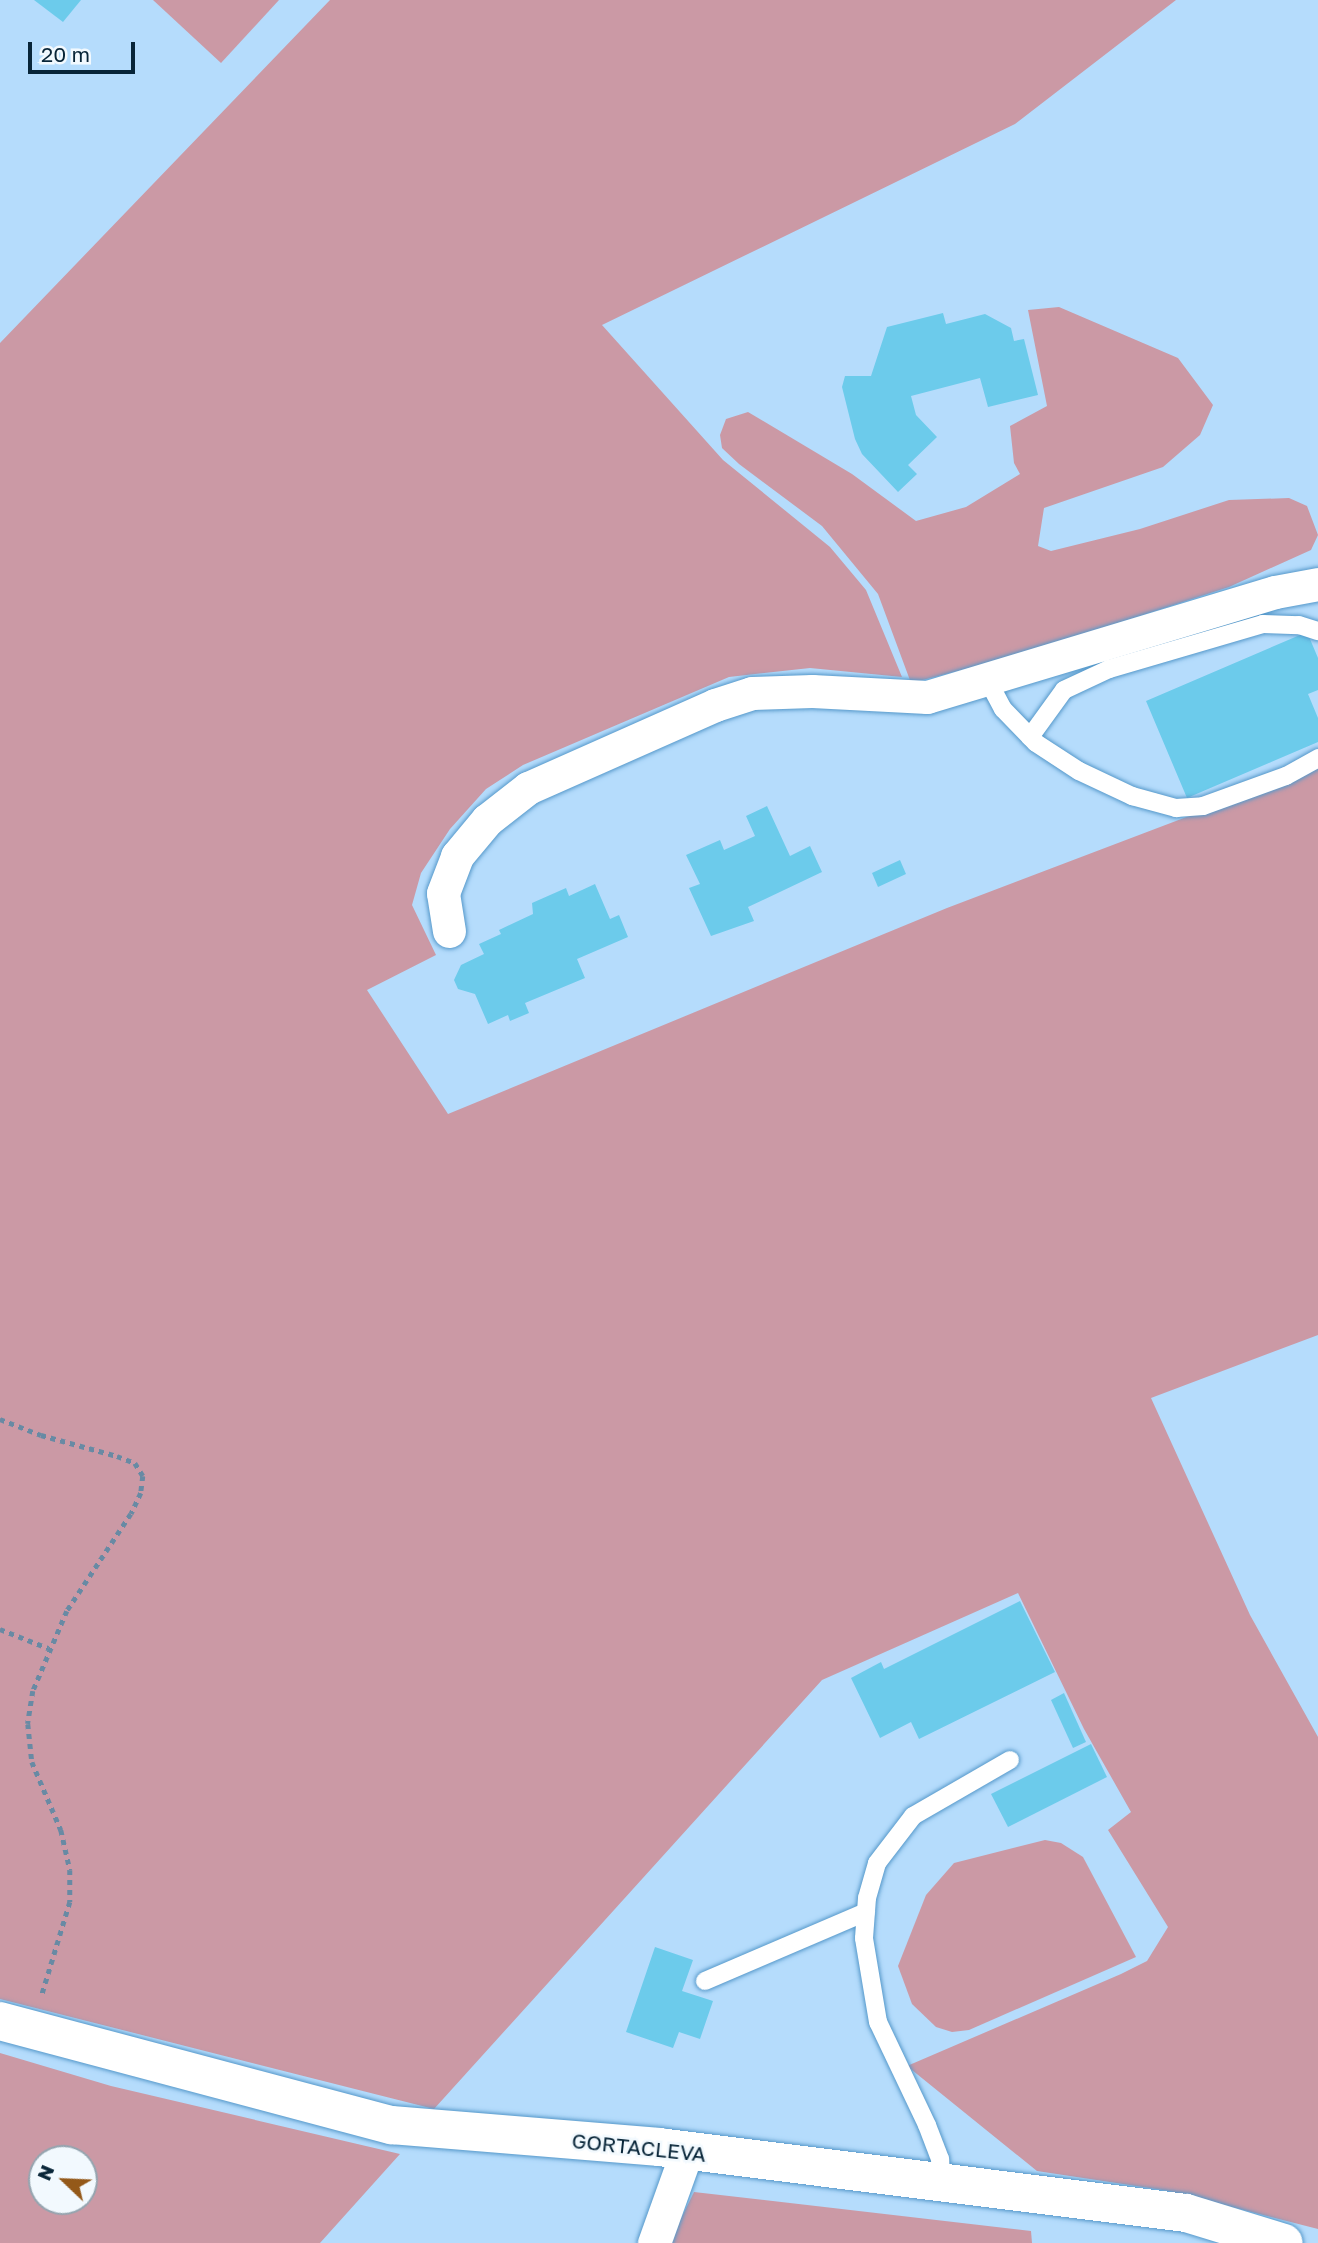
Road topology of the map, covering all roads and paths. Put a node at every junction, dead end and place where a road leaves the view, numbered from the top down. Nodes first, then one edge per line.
1 (1318, 584) edge
2 (1318, 631) edge
3 (987, 679) junction
4 (1030, 737) junction
5 (1318, 758) edge
6 (449, 931) dead end
7 (0, 1419) edge
8 (0, 1629) edge
9 (48, 1647) junction
10 (1010, 1760) dead end
11 (866, 1912) junction
12 (705, 1981) dead end
13 (15, 2025) edge
14 (687, 2151) junction
15 (941, 2183) junction
16 (654, 2243) edge
17 (1284, 2243) edge

1 - 3 street
2 - 4 lane
3 - 4 lane
3 - 6 street
4 - 5 lane
7 - 9 path
8 - 9 path
9 - 13 path
10 - 11 lane
11 - 12 lane
11 - 15 lane
13 - 14 street, GORTACLEVA
14 - 15 street, GORTACLEVA
14 - 16 street
15 - 17 street, GORTACLEVA

